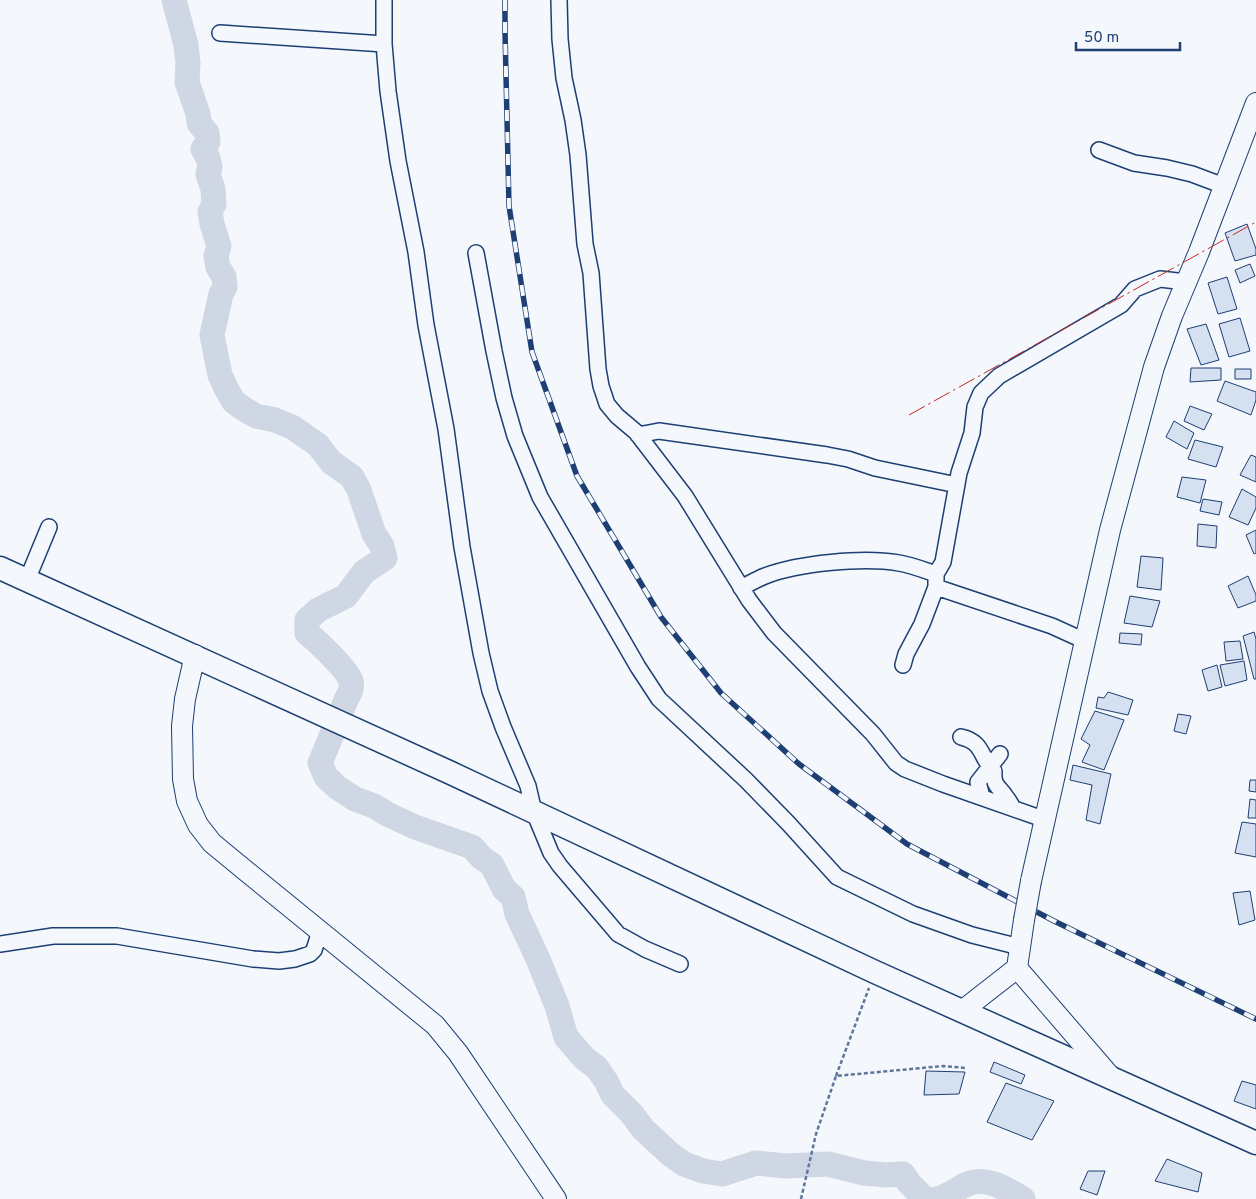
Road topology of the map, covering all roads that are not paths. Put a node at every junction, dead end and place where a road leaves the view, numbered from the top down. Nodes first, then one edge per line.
1 (384, 0) edge
2 (559, 0) edge
3 (220, 33) dead end
4 (384, 44) junction
5 (1256, 103) edge
6 (1099, 150) dead end
7 (1224, 186) junction
8 (476, 253) dead end
9 (1186, 282) junction
10 (638, 435) junction
11 (957, 485) junction
12 (49, 527) dead end
13 (0, 568) edge
14 (27, 580) junction
15 (936, 580) junction
16 (741, 588) junction
17 (1085, 641) junction
18 (195, 656) junction
19 (903, 665) dead end
20 (962, 737) dead end
21 (1000, 754) dead end
22 (989, 766) junction
23 (982, 797) junction
24 (1013, 808) junction
25 (534, 812) junction
26 (1043, 819) junction
27 (320, 930) junction
28 (0, 944) edge
29 (1020, 947) junction
30 (680, 964) dead end
31 (1017, 968) junction
32 (962, 1011) junction
33 (1110, 1076) junction
34 (1256, 1143) edge
35 (556, 1199) edge

1 - 4 street
2 - 10 street
3 - 4 street
4 - 25 street
5 - 7 main road
6 - 7 street
7 - 9 main road
8 - 29 street
9 - 11 street
9 - 17 main road
10 - 11 street
10 - 16 street
11 - 15 street
12 - 14 street
13 - 14 highway
14 - 18 highway
15 - 16 street
15 - 17 street
15 - 19 street
16 - 23 street
17 - 26 main road
18 - 25 highway
18 - 27 main road
20 - 22 street
21 - 22 street
22 - 23 street
22 - 24 street
23 - 24 street
24 - 26 street
25 - 30 street
25 - 32 highway
26 - 29 main road, bridge
27 - 28 street
27 - 35 main road
29 - 31 main road
31 - 32 main road
31 - 33 main road
32 - 33 highway
33 - 34 highway

